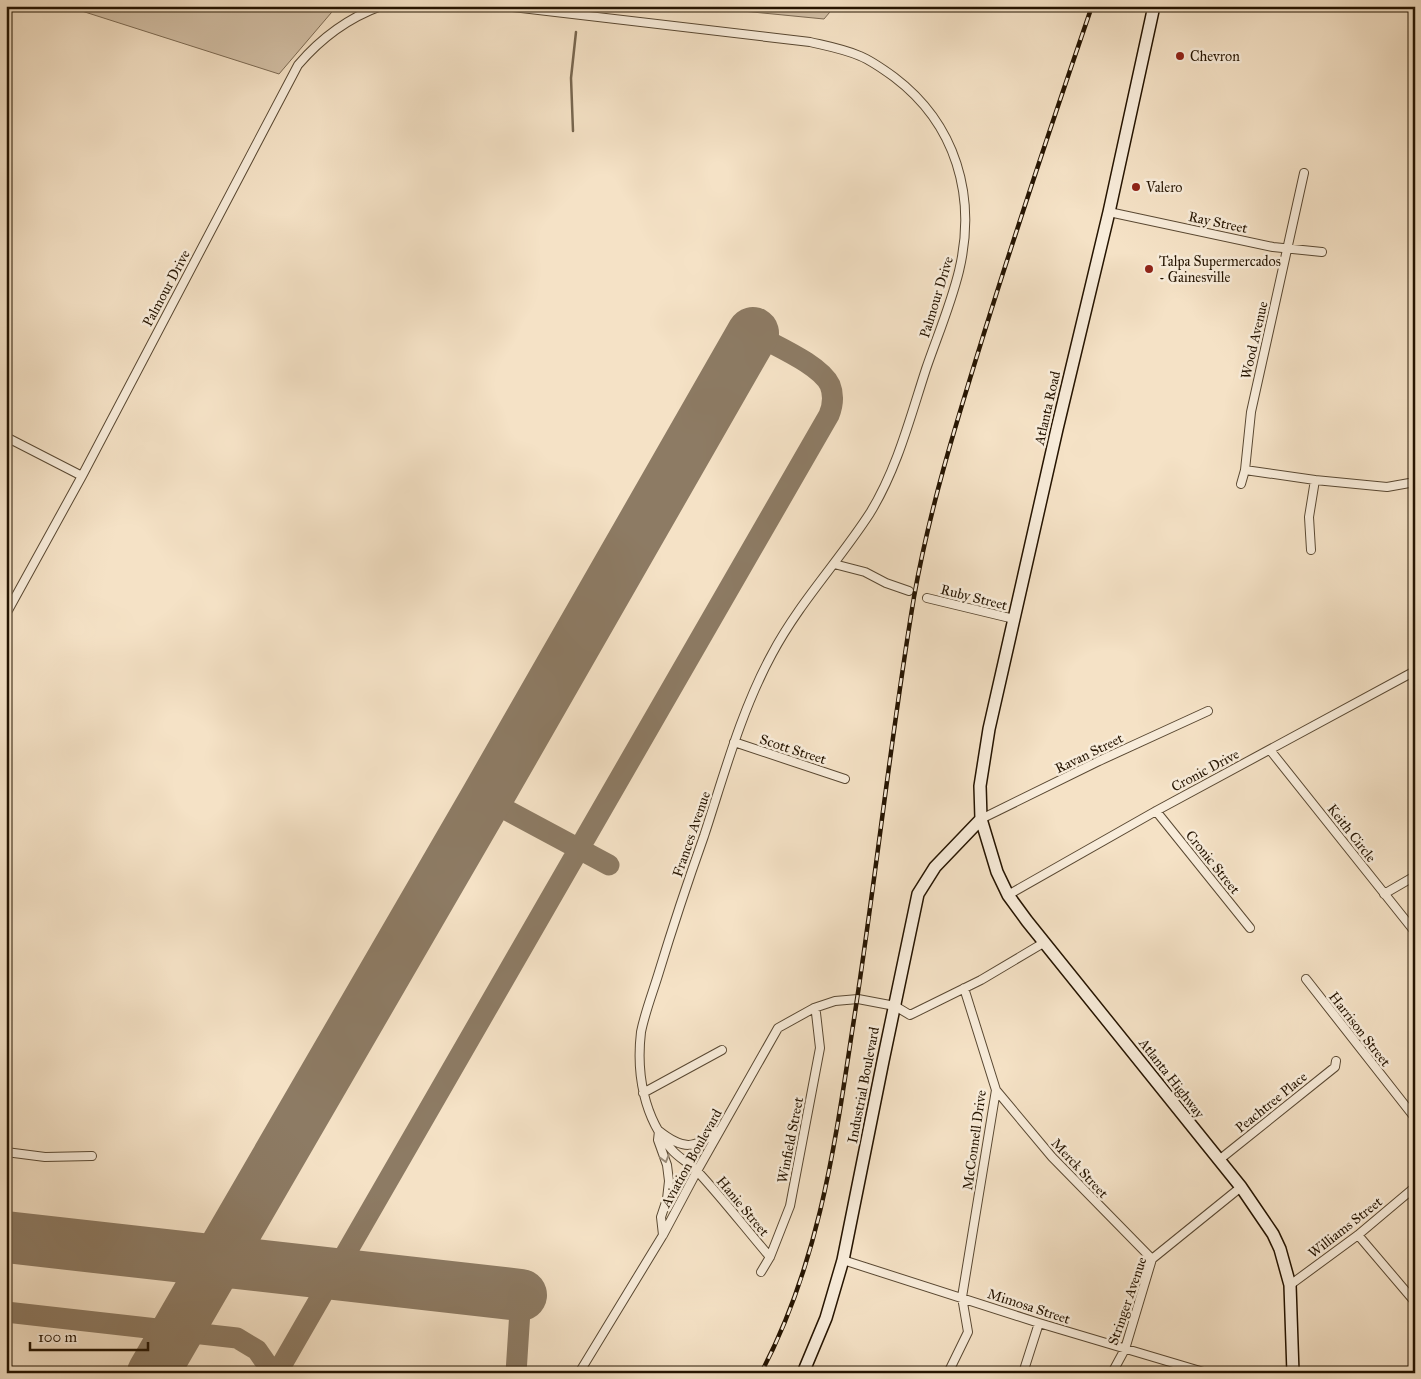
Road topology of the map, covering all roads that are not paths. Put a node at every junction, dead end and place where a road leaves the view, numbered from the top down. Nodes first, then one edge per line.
1 (381, 6) edge
2 (504, 6) edge
3 (1154, 6) edge
4 (1304, 173) dead end
5 (1109, 212) junction
6 (1288, 249) junction
7 (1322, 252) dead end
8 (6, 437) edge
9 (1245, 470) junction
10 (82, 476) junction
11 (1315, 480) junction
12 (1415, 482) edge
13 (1241, 484) dead end
14 (1311, 550) dead end
15 (834, 564) junction
16 (909, 591) dead end
17 (927, 598) dead end
18 (6, 614) edge
19 (1014, 620) junction
20 (1415, 671) edge
21 (1208, 711) dead end
22 (734, 742) junction
23 (1270, 750) junction
24 (845, 779) dead end
25 (1156, 811) junction
26 (981, 819) junction
27 (1415, 876) edge
28 (1384, 894) junction
29 (1008, 895) junction
30 (1250, 928) dead end
31 (1415, 932) edge
32 (1045, 942) junction
33 (1306, 979) dead end
34 (964, 988) junction
35 (895, 1006) junction
36 (814, 1008) junction
37 (722, 1050) dead end
38 (1336, 1061) dead end
39 (996, 1090) junction
40 (643, 1093) junction
41 (1415, 1118) edge
42 (721, 1128) junction
43 (658, 1131) junction
44 (6, 1152) edge
45 (92, 1156) dead end
46 (1219, 1160) junction
47 (697, 1171) junction
48 (1241, 1187) junction
49 (1415, 1187) edge
50 (663, 1235) junction
51 (1358, 1235) junction
52 (770, 1257) junction
53 (1152, 1259) junction
54 (843, 1260) junction
55 (761, 1272) dead end
56 (1290, 1285) junction
57 (962, 1297) junction
58 (1415, 1302) edge
59 (1039, 1323) junction
60 (1125, 1349) junction
61 (805, 1372) edge
62 (579, 1373) edge
63 (948, 1373) edge
64 (1023, 1373) edge
65 (1112, 1373) edge
66 (1207, 1373) edge
67 (1293, 1373) edge

1 - 10 street, Palmour Drive
2 - 15 street, Palmour Drive
3 - 5 main road, Atlanta Road
4 - 6 street, Wood Avenue
5 - 6 street, Ray Street
5 - 19 main road, Atlanta Road
6 - 7 street, Ray Street
6 - 9 street, Wood Avenue
8 - 10 street
9 - 11 street
9 - 13 street, Wood Avenue
10 - 18 street, Palmour Drive
11 - 12 street
11 - 14 street
15 - 16 street
15 - 22 street, Frances Avenue
17 - 19 street, Ruby Street
19 - 26 main road, Atlanta Road
20 - 23 street, Cronic Drive
21 - 26 street, Ravan Street
22 - 24 street, Scott Street
22 - 40 street, Frances Avenue
23 - 25 street, Cronic Drive
23 - 28 street, Keith Circle
25 - 29 street, Cronic Drive
25 - 30 street, Cronic Street
26 - 29 main road, Atlanta Highway
26 - 35 main road, Industrial Boulevard
27 - 28 street
28 - 31 street, Keith Circle
29 - 32 main road, Atlanta Highway
32 - 34 street
32 - 46 main road, Atlanta Highway
33 - 41 street, Harrison Street
34 - 35 street
34 - 39 street, McConnell Drive
35 - 36 street, Aviation Boulevard
35 - 54 main road, Industrial Boulevard
36 - 42 street, Aviation Boulevard
36 - 52 street, Winfield Street
37 - 40 street
38 - 46 street, Peachtree Place
39 - 53 street, Merck Street
39 - 57 street, McConnell Drive
40 - 43 street, Frances Avenue
42 - 43 street
42 - 47 street, Aviation Boulevard
43 - 47 street, Frances Avenue
43 -> 50 street, Frances Avenue
44 - 45 street
46 - 48 main road, Atlanta Highway
47 - 50 street, Aviation Boulevard
47 - 52 street, Hanie Street
48 - 53 street, Stringer Avenue
48 - 56 main road, Atlanta Highway
49 - 51 street, Williams Street
50 - 62 street, Aviation Boulevard
51 - 56 street, Williams Street
51 - 58 street
52 - 55 street, Winfield Street
53 - 60 street, Stringer Avenue
54 - 57 street, Mimosa Street
54 - 61 main road, Industrial Boulevard
56 - 67 main road, Atlanta Highway
57 - 59 street, Mimosa Street
57 - 63 street, McConnell Drive
59 - 60 street, Mimosa Street
59 - 64 street
60 - 65 street, Stringer Avenue
60 - 66 street, Mimosa Street

